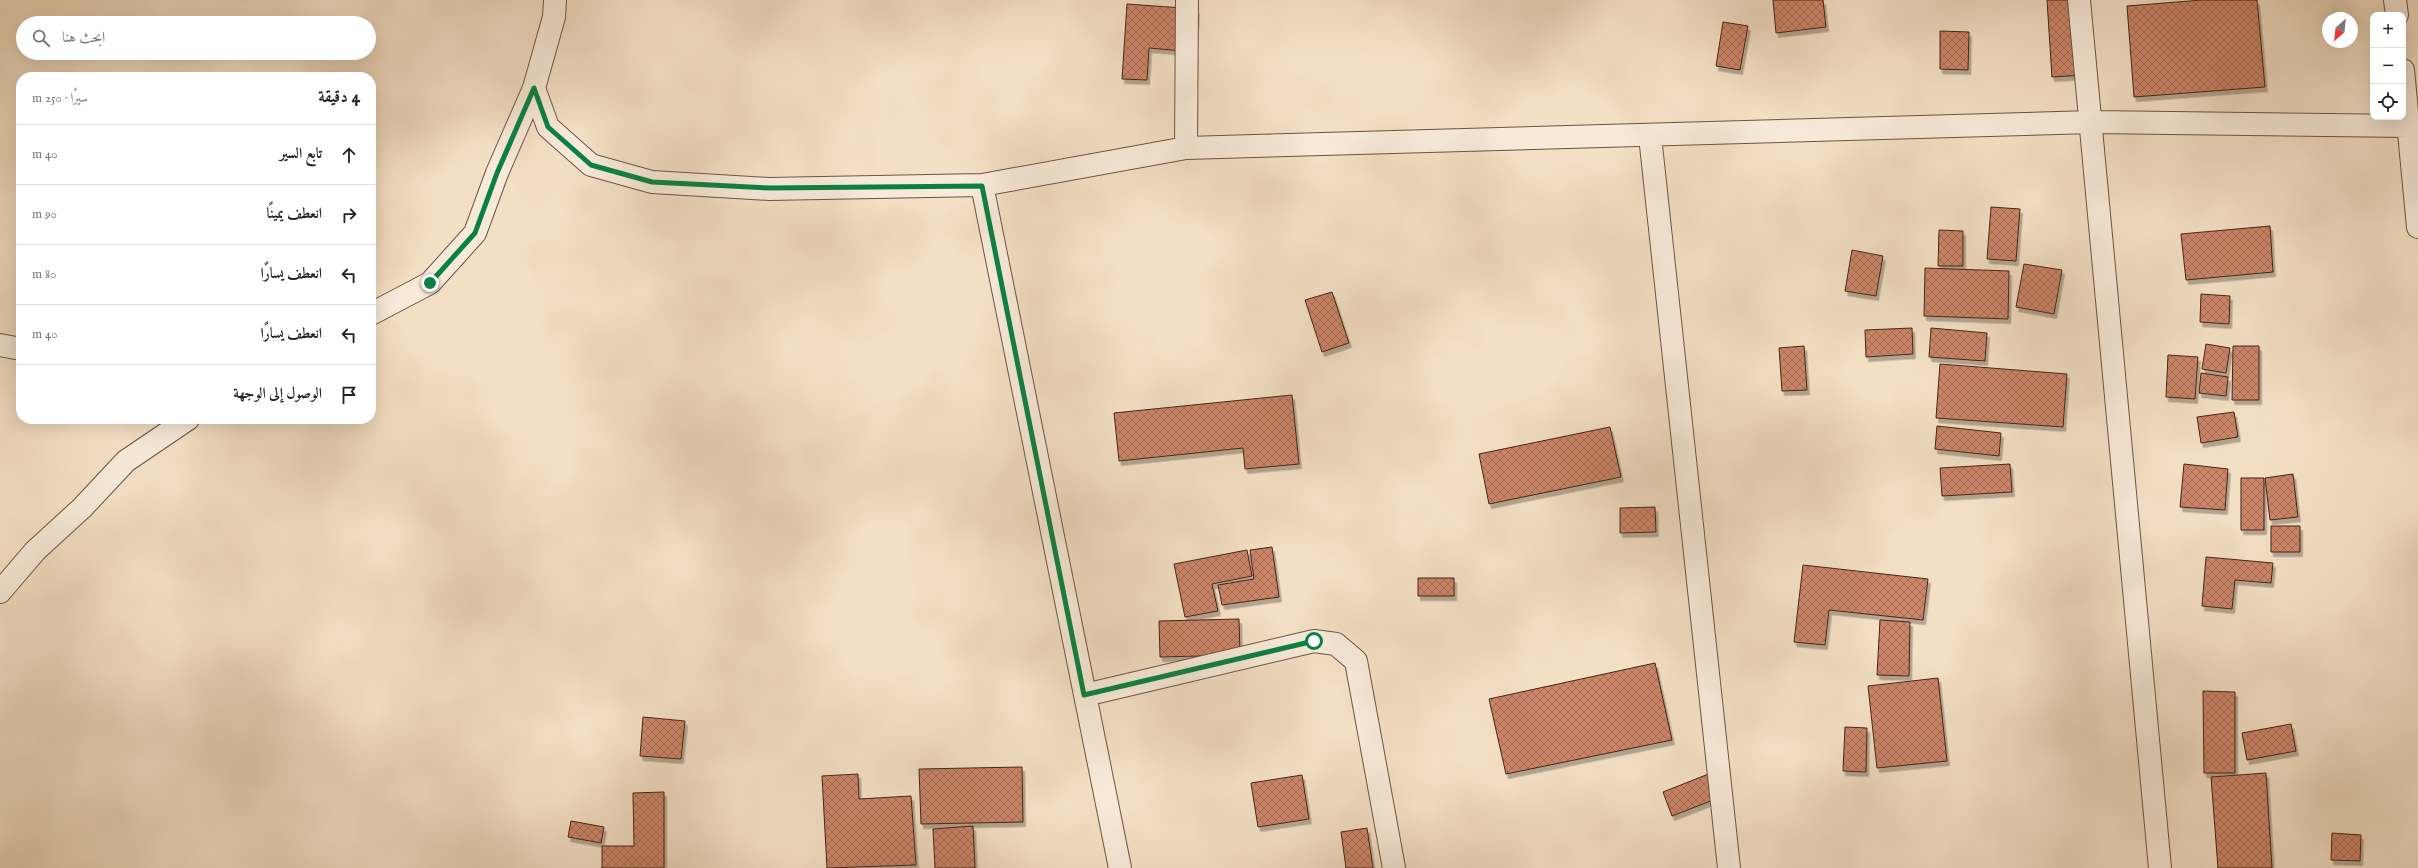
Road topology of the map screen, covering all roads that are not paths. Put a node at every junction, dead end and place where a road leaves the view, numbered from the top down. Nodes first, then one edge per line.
1 (555, 0) edge
2 (1186, 0) edge
3 (2079, 0) edge
4 (2395, 0) edge
5 (2397, 12) edge
6 (2404, 84) edge
7 (534, 88) junction
8 (2092, 122) junction
9 (2409, 126) junction
10 (1650, 136) junction
11 (1186, 148) junction
12 (982, 186) junction
13 (2418, 227) edge
14 (376, 311) edge
15 (0, 345) edge
16 (16, 348) edge
17 (181, 424) edge
18 (0, 592) edge
19 (1084, 695) junction
20 (1120, 868) edge
21 (1394, 868) edge
22 (1729, 868) edge
23 (2160, 868) edge

1 - 7 street
2 - 11 street
3 - 8 street
4 - 5 street
6 - 9 street
7 - 12 street
7 - 14 street
8 - 9 street
8 - 10 street
8 - 23 street
9 - 13 street
10 - 11 street
10 - 22 street
11 - 12 street
12 - 19 street
15 - 16 street
17 - 18 street
19 - 20 street
19 - 21 street

